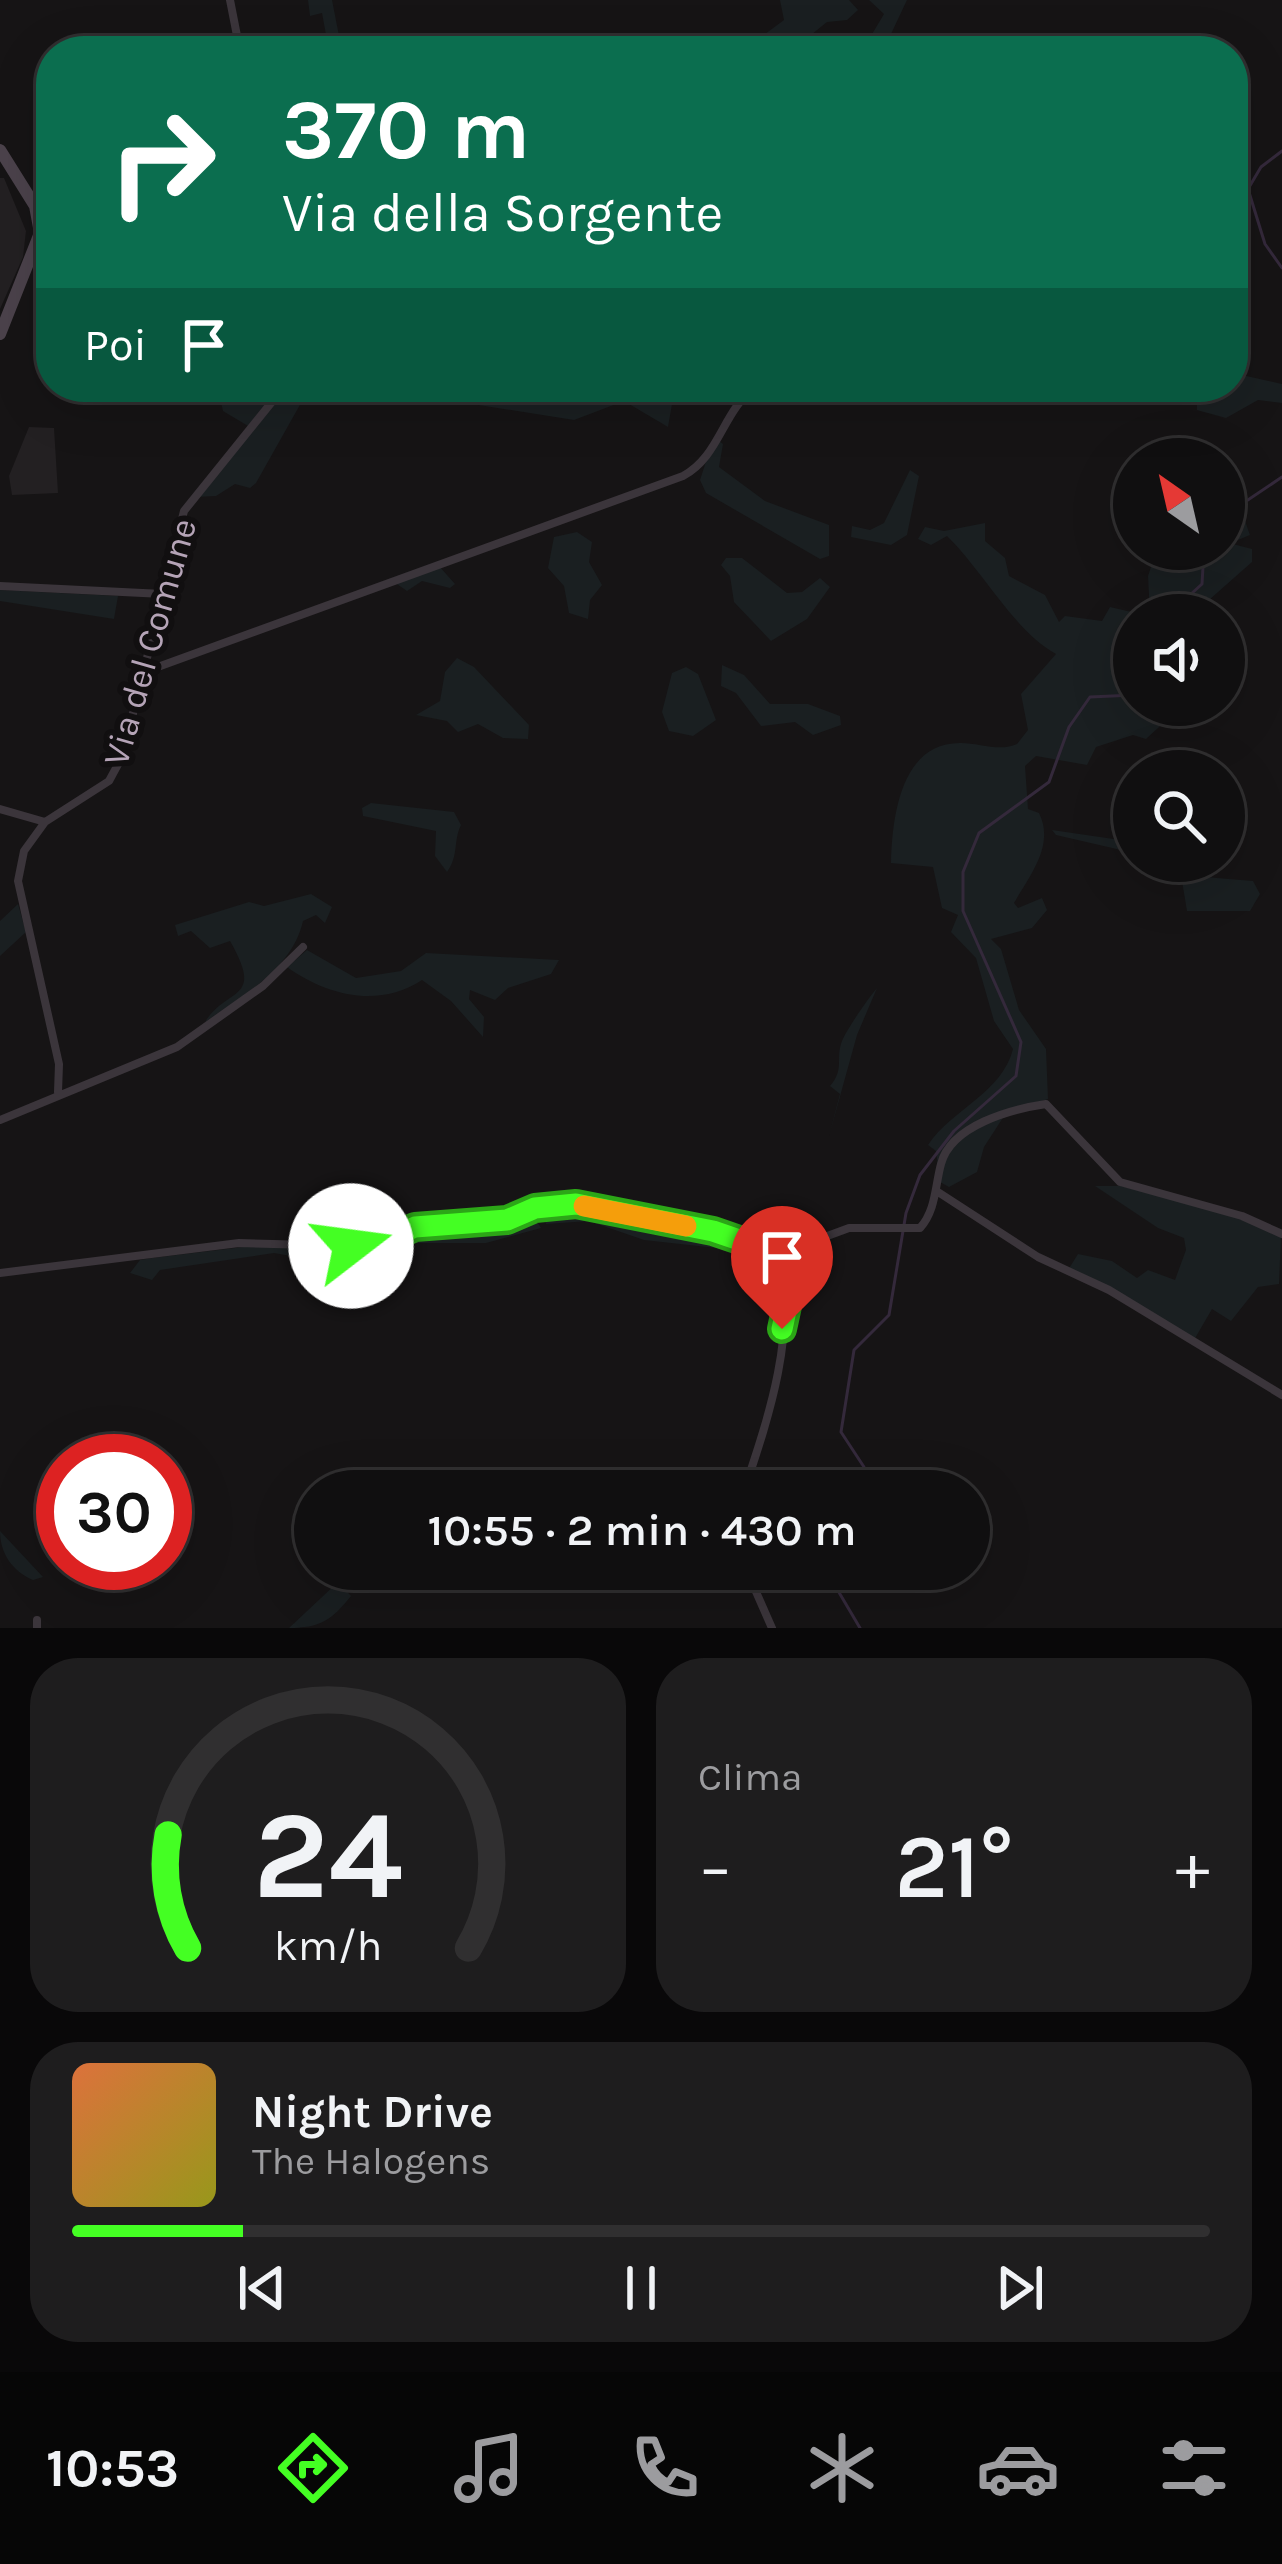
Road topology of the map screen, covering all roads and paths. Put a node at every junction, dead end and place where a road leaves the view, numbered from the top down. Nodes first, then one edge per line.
1 (230, 0) edge
2 (238, 36) edge
3 (0, 150) edge
4 (36, 215) edge
5 (36, 243) edge
6 (0, 334) edge
7 (272, 402) edge
8 (735, 402) edge
9 (0, 586) edge
10 (163, 594) junction
11 (144, 672) junction
12 (0, 808) edge
13 (45, 822) junction
14 (303, 947) dead end
15 (58, 1092) junction
16 (0, 1120) edge
17 (938, 1191) junction
18 (1282, 1234) edge
19 (780, 1254) junction
20 (0, 1273) edge
21 (1282, 1395) edge
22 (751, 1470) edge
23 (755, 1590) edge
24 (772, 1628) edge

1 - 2 street
3 - 4 street
5 - 6 street
7 - 10 street, Via del Comune
8 - 11 street
9 - 10 street
10 - 11 street, Via del Comune
11 - 13 street, Via del Comune
12 - 13 street
13 - 15 street
14 - 15 street
15 - 16 street
17 - 18 street
17 - 19 street
17 - 21 street
19 - 20 street
19 - 22 street
23 - 24 street

